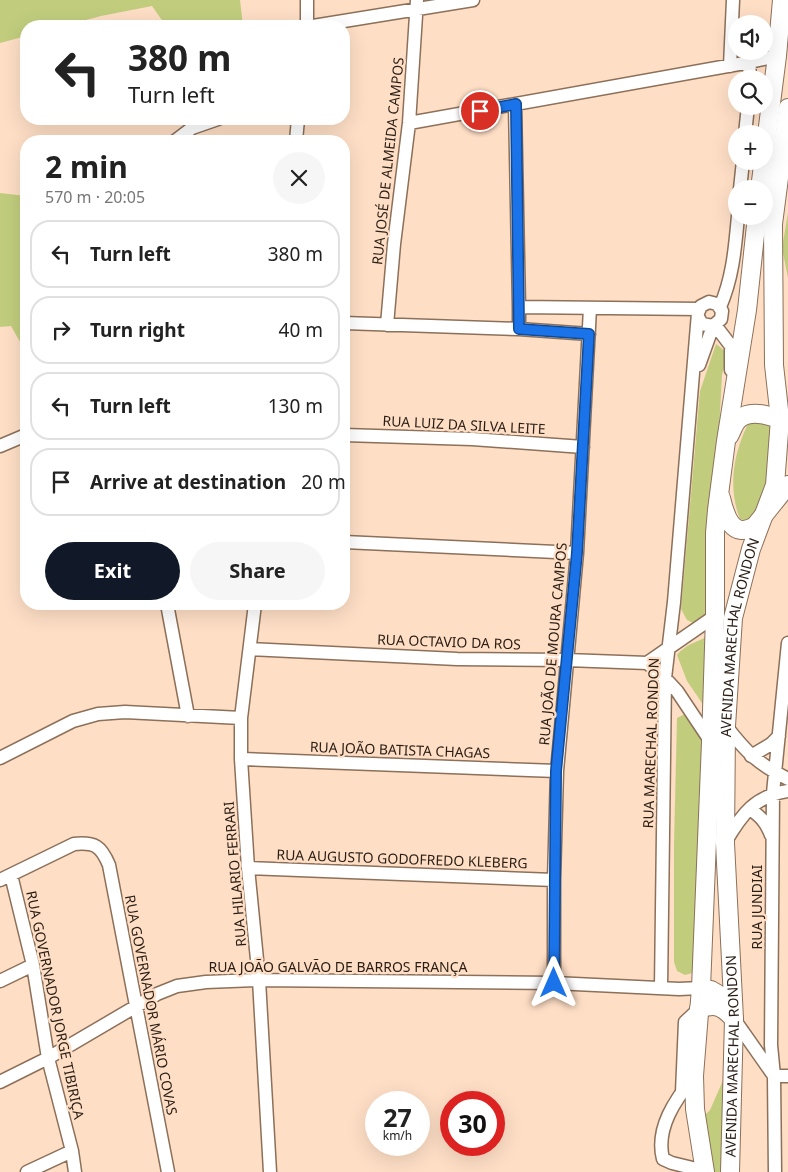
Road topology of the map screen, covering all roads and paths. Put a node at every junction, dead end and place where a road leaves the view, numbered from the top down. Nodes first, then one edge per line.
1 (308, 0) edge
2 (473, 0) edge
3 (733, 0) edge
4 (782, 0) edge
5 (417, 5) edge
6 (307, 20) edge
7 (343, 20) edge
8 (777, 56) junction
9 (750, 62) junction
10 (730, 66) junction
11 (750, 70) edge
12 (516, 104) junction
13 (774, 106) edge
14 (409, 123) junction
15 (186, 125) edge
16 (179, 135) edge
17 (788, 174) edge
18 (762, 180) edge
19 (773, 224) junction
20 (737, 225) edge
21 (756, 225) edge
22 (519, 306) junction
23 (720, 307) junction
24 (590, 308) junction
25 (698, 313) junction
26 (350, 322) edge
27 (387, 325) junction
28 (714, 326) junction
29 (519, 329) junction
30 (589, 334) junction
31 (693, 379) junction
32 (732, 404) junction
33 (784, 420) edge
34 (350, 435) edge
35 (20, 438) edge
36 (726, 441) junction
37 (0, 446) edge
38 (583, 446) junction
39 (788, 485) edge
40 (720, 490) junction
41 (765, 514) junction
42 (350, 542) edge
43 (577, 553) junction
44 (168, 610) edge
45 (254, 610) edge
46 (715, 616) junction
47 (788, 643) edge
48 (250, 648) junction
49 (668, 650) junction
50 (568, 660) junction
51 (647, 663) junction
52 (665, 678) junction
53 (689, 710) junction
54 (188, 716) junction
55 (240, 718) junction
56 (664, 724) junction
57 (726, 726) junction
58 (779, 736) junction
59 (711, 742) junction
60 (751, 756) junction
61 (0, 758) edge
62 (242, 759) junction
63 (556, 771) junction
64 (775, 772) junction
65 (788, 779) edge
66 (788, 791) edge
67 (773, 793) junction
68 (750, 809) junction
69 (772, 841) junction
70 (725, 843) junction
71 (248, 868) junction
72 (6, 877) edge
73 (554, 880) junction
74 (33, 965) junction
75 (259, 980) junction
76 (0, 981) edge
77 (554, 983) junction
78 (661, 988) junction
79 (701, 988) junction
80 (136, 1006) junction
81 (699, 1010) junction
82 (734, 1011) junction
83 (48, 1058) junction
84 (694, 1076) junction
85 (774, 1076) junction
86 (788, 1076) edge
87 (0, 1082) edge
88 (682, 1092) junction
89 (72, 1150) junction
90 (773, 1168) edge
91 (27, 1172) edge
92 (75, 1172) edge
93 (168, 1172) edge
94 (270, 1172) edge
95 (705, 1172) edge
96 (730, 1172) edge

1 - 6 street
2 - 5 street
3 - 10 street
4 - 8 main road, AVENIDA MARECHAL RONDON
5 - 7 street
5 - 14 street, RUA JOSÉ DE ALMEIDA CAMPOS
8 - 9 street
8 - 13 main road, AVENIDA MARECHAL RONDON
9 - 10 street
9 - 11 street
10 - 12 street
12 - 14 street
12 - 22 street
13 - 18 main road, AVENIDA MARECHAL RONDON
13 - 19 main road, AVENIDA MARECHAL RONDON
14 - 27 street, RUA JOSÉ DE ALMEIDA CAMPOS
15 - 16 street
17 - 19 street
19 - 33 main road, AVENIDA MARECHAL RONDON
20 - 23 street
21 - 32 main road, AVENIDA MARECHAL RONDON
22 - 24 street
22 - 29 street
23 - 25 street
23 - 28 street
24 - 25 street
24 - 30 street, RUA JOÃO DE MOURA CAMPOS
25 - 28 street
25 - 31 street, RUA MARECHAL RONDON
26 - 27 street
27 - 29 street
28 - 31 street
28 - 32 street
29 - 30 street
30 - 38 street, RUA JOÃO DE MOURA CAMPOS
31 - 49 street, RUA MARECHAL RONDON
32 - 36 main road, AVENIDA MARECHAL RONDON
33 - 36 main road
33 - 41 main road, AVENIDA MARECHAL RONDON
34 - 38 street, RUA LUIZ DA SILVA LEITE
35 - 37 street
36 - 40 main road, AVENIDA MARECHAL RONDON
38 - 43 street, RUA JOÃO DE MOURA CAMPOS
39 - 41 main road
40 - 41 main road
40 - 46 main road, AVENIDA MARECHAL RONDON
41 - 57 main road, AVENIDA MARECHAL RONDON
42 - 43 street
43 - 50 street, RUA JOÃO DE MOURA CAMPOS
44 - 54 street
45 - 48 street, RUA HILARIO FERRARI
46 - 49 street
46 - 59 main road, AVENIDA MARECHAL RONDON
47 - 58 street, RUA JUNDIAI
48 - 50 street, RUA OCTAVIO DA ROS
48 - 55 street, RUA HILARIO FERRARI
49 - 51 street
49 - 52 street, RUA MARECHAL RONDON
50 - 51 street, RUA OCTAVIO DA ROS
50 - 63 street, RUA JOÃO DE MOURA CAMPOS
51 - 52 street
52 - 53 street
52 - 56 street, RUA MARECHAL RONDON
53 - 56 street
53 - 59 street
54 - 55 street
54 - 61 street
55 - 62 street, RUA HILARIO FERRARI
56 - 78 street, RUA MARECHAL RONDON
57 - 60 street
57 - 70 main road, AVENIDA MARECHAL RONDON
58 - 60 street
58 - 64 street, RUA JUNDIAI
59 - 79 main road, AVENIDA MARECHAL RONDON
60 - 64 street
62 - 63 street, RUA JOÃO BATISTA CHAGAS
62 - 71 street, RUA HILARIO FERRARI
63 - 73 street, RUA JOÃO DE MOURA CAMPOS
64 - 65 street
64 - 67 street, RUA JUNDIAI
66 - 67 street
67 - 68 street
67 - 69 street, RUA JUNDIAI
68 - 69 street
68 - 70 street
69 - 85 street, RUA JUNDIAI
70 - 82 main road, AVENIDA MARECHAL RONDON
71 - 73 street, RUA AUGUSTO GODOFREDO KLEBERG
71 - 75 street, RUA HILARIO FERRARI
72 - 74 street, RUA GOVERNADOR JORGE TIBIRIÇA
72 - 80 street, RUA GOVERNADOR MÁRIO COVAS
73 - 77 street, RUA JOÃO DE MOURA CAMPOS
74 - 76 street
74 - 83 street, RUA GOVERNADOR JORGE TIBIRIÇA
75 - 77 street, RUA JOÃO GALVÃO DE BARROS FRANÇA
75 - 80 street, RUA JOÃO GALVÃO DE BARROS FRANÇA
75 - 94 street, RUA HILARIO FERRARI
77 - 78 street, RUA JOÃO GALVÃO DE BARROS FRANÇA
78 - 79 street, RUA JOÃO GALVÃO DE BARROS FRANÇA
79 - 81 main road, AVENIDA MARECHAL RONDON
79 - 82 main road
80 - 83 street, RUA JOÃO GALVÃO DE BARROS FRANÇA
80 - 93 street, RUA GOVERNADOR MÁRIO COVAS
81 - 82 main road
81 - 84 main road, AVENIDA MARECHAL RONDON
81 - 88 street
82 - 85 street
82 - 96 main road, AVENIDA MARECHAL RONDON
83 - 87 street, RUA JOÃO GALVÃO DE BARROS FRANÇA
83 - 89 street, RUA GOVERNADOR JORGE TIBIRIÇA
84 - 88 street
84 - 95 main road, AVENIDA MARECHAL RONDON
85 - 86 street
85 - 90 street, RUA JUNDIAI
88 - 95 street
89 - 91 street
89 - 92 street, RUA GOVERNADOR JORGE TIBIRIÇA

